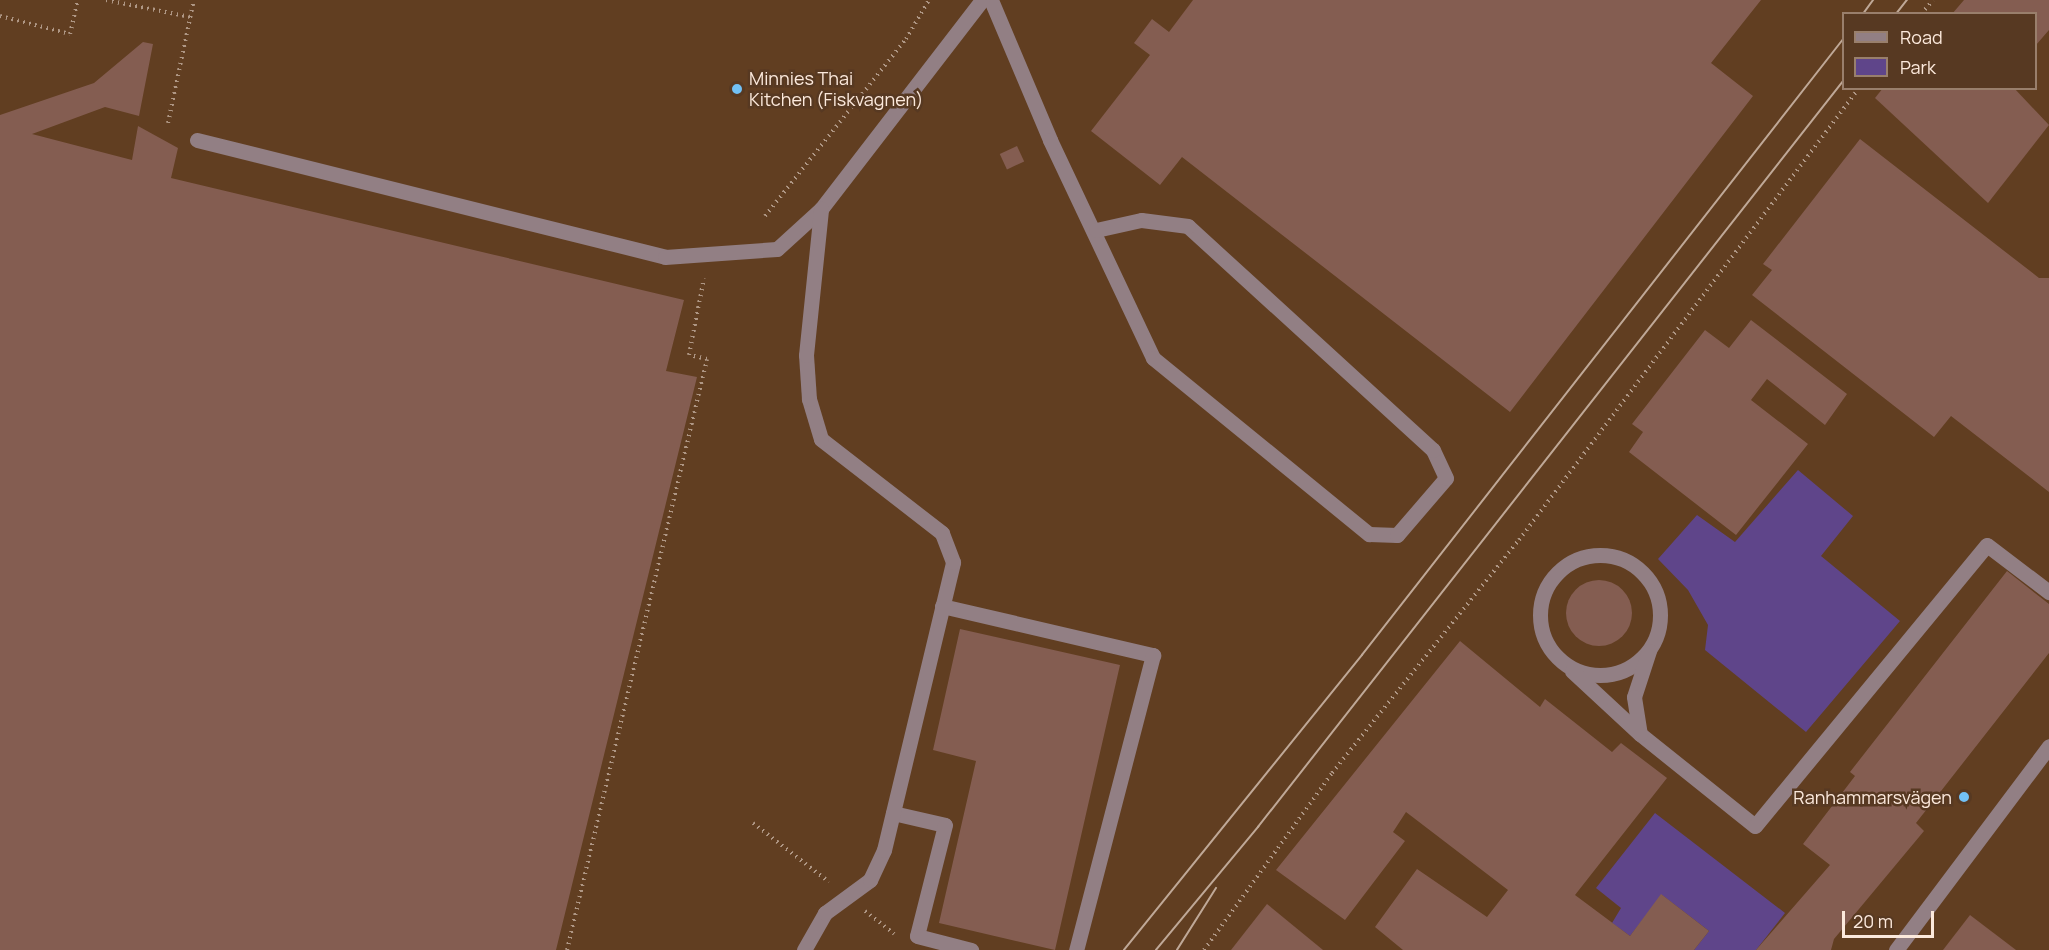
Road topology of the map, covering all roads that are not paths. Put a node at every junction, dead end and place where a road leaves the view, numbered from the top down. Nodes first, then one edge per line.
1 (982, 0) edge
2 (991, 0) edge
3 (197, 140) dead end
4 (821, 209) junction
5 (1096, 230) junction
6 (2049, 592) edge
7 (942, 606) junction
8 (1649, 651) junction
9 (1565, 665) junction
10 (1640, 734) junction
11 (2049, 746) edge
12 (893, 813) junction
13 (804, 950) edge
14 (971, 950) edge
15 (1076, 950) edge
16 (1896, 950) edge

1 - 4 street
2 - 5 street
3 - 4 street
4 - 7 street
5 - 5 street
6 - 10 street
7 - 12 street
7 - 15 street
8 - 9 street
8 - 9 street
8 - 10 street
9 - 10 street
11 - 16 street
12 - 13 street
12 - 14 street

